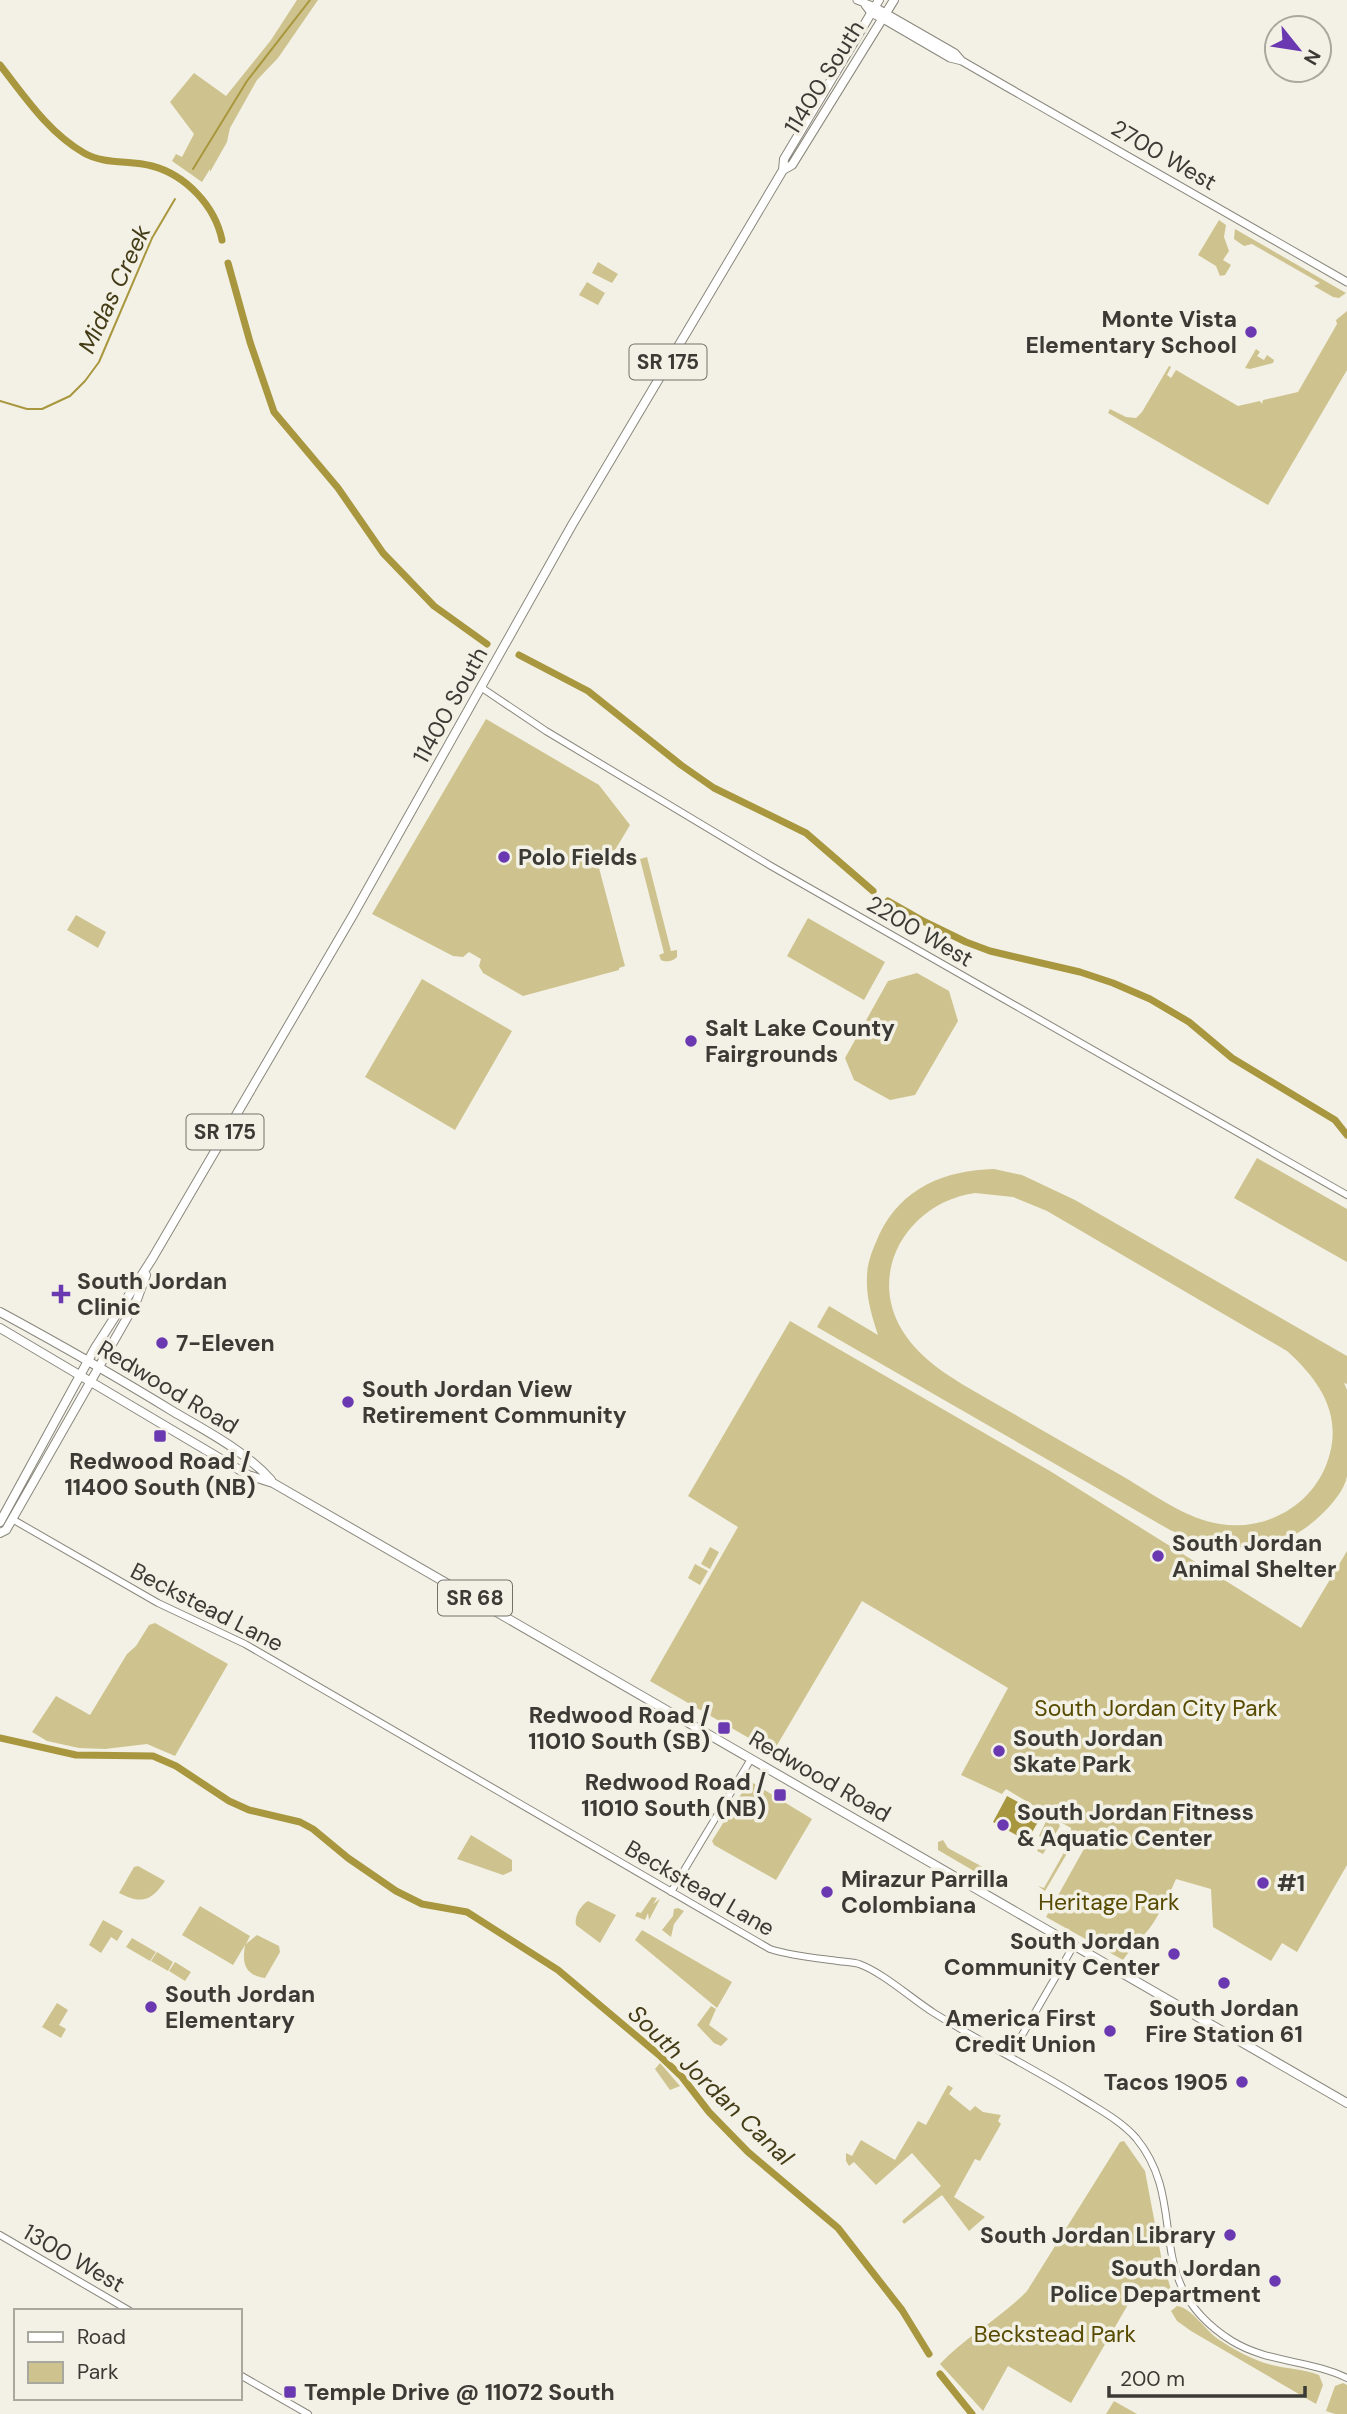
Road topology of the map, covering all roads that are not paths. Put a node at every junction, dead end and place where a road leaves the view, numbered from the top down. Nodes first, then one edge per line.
1 (857, 0) edge
2 (894, 0) edge
3 (875, 7) edge
4 (884, 16) junction
5 (783, 170) junction
6 (1347, 282) edge
7 (482, 688) junction
8 (1347, 1195) edge
9 (152, 1259) junction
10 (0, 1312) edge
11 (0, 1328) edge
12 (88, 1361) junction
13 (100, 1368) junction
14 (80, 1376) junction
15 (92, 1383) junction
16 (273, 1483) junction
17 (12, 1519) junction
18 (0, 1522) edge
19 (0, 1533) edge
20 (751, 1759) junction
21 (671, 1892) junction
22 (1074, 1945) junction
23 (1010, 2056) junction
24 (1347, 2103) edge
25 (0, 2235) edge
26 (127, 2309) edge
27 (242, 2376) edge
28 (1347, 2378) edge
29 (308, 2414) edge

1 - 3 main road, 2700 West
2 - 4 main road, 11400 South / SR 175
3 - 4 main road, 2700 West
3 - 5 main road, 11400 South / SR 175
4 - 5 main road, 11400 South / SR 175
4 - 6 main road, 2700 West
5 - 7 main road, 11400 South / SR 175
7 - 8 street, 2200 West
7 - 9 main road, 11400 South / SR 175
9 - 12 main road, 11400 South / SR 175
9 - 13 main road, 11400 South / SR 175
10 - 12 main road, Redwood Road / SR 68
11 - 14 main road, Redwood Road / SR 68
12 - 13 main road, Redwood Road / SR 68
12 - 14 main road, 11400 South / SR 175
13 - 15 main road, 11400 South / SR 175
13 - 16 main road, Redwood Road / SR 68
14 - 15 main road, Redwood Road / SR 68
14 - 18 main road, 11400 South / SR 175
15 - 16 main road, Redwood Road / SR 68
15 - 17 main road, 11400 South / SR 175
16 - 20 main road, Redwood Road / SR 68
17 - 19 main road, 11400 South / SR 175
17 - 21 street, Beckstead Lane
20 - 21 street
20 - 22 main road, Redwood Road / SR 68
21 - 23 street, Beckstead Lane
22 - 23 street
22 - 24 main road, Redwood Road / SR 68
23 - 28 street, Beckstead Lane
25 - 26 street, 1300 West
27 - 29 street

